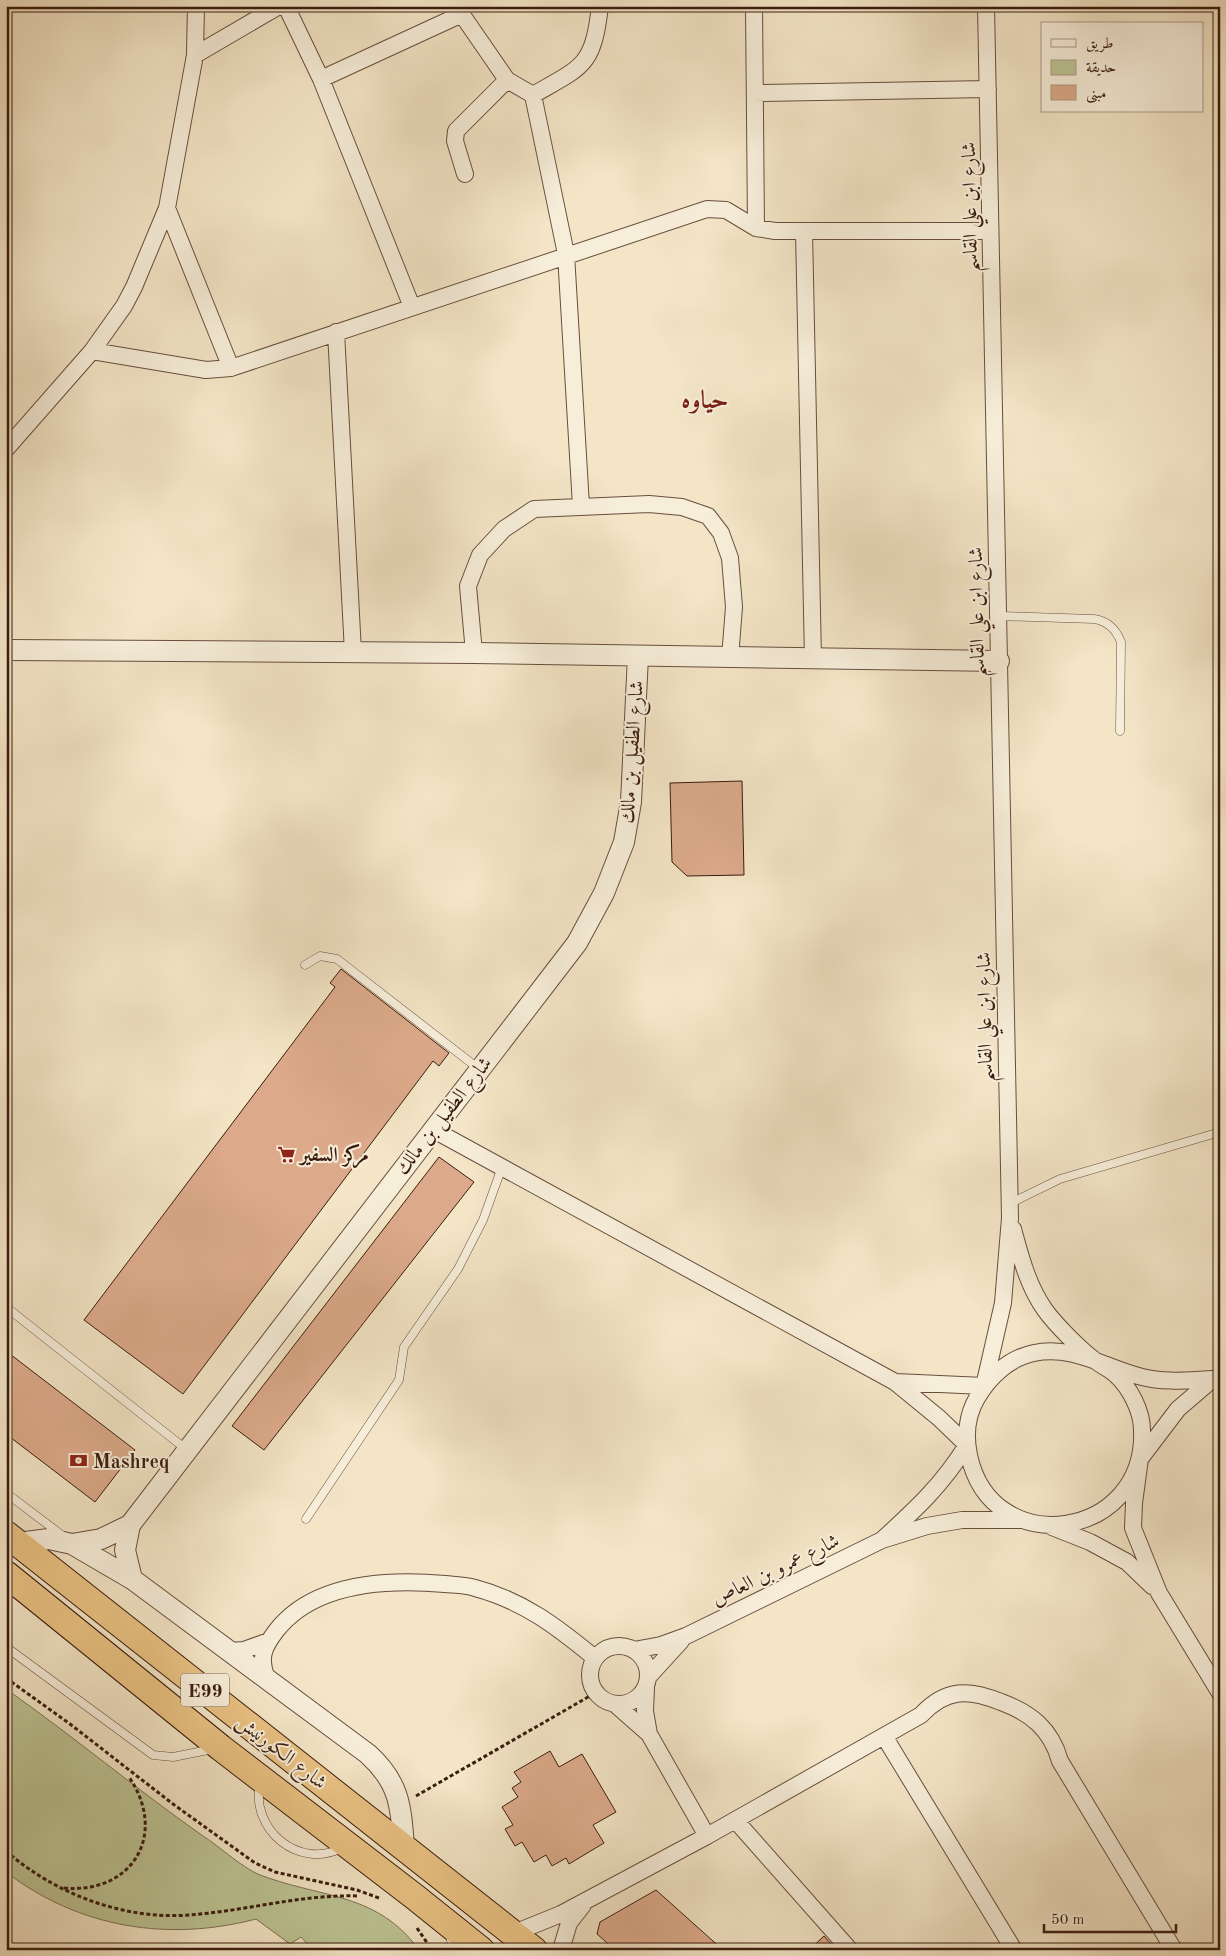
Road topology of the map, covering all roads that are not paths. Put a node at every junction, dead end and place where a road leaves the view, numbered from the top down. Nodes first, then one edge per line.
1 (196, 6) edge
2 (279, 6) edge
3 (286, 6) edge
4 (600, 6) edge
5 (754, 6) edge
6 (986, 6) edge
7 (458, 10) edge
8 (195, 55) junction
9 (321, 79) junction
10 (507, 80) junction
11 (988, 89) junction
12 (755, 93) junction
13 (533, 95) junction
14 (466, 174) dead end
15 (167, 208) junction
16 (756, 228) junction
17 (804, 231) junction
18 (990, 231) junction
19 (566, 254) junction
20 (412, 306) junction
21 (336, 332) junction
22 (92, 351) junction
23 (231, 368) junction
24 (6, 449) edge
25 (582, 506) junction
26 (998, 616) junction
27 (6, 650) edge
28 (353, 652) junction
29 (474, 653) junction
30 (638, 656) junction
31 (730, 658) junction
32 (813, 659) junction
33 (999, 661) junction
34 (1120, 731) dead end
35 (305, 965) dead end
36 (479, 1069) junction
37 (432, 1129) junction
38 (1220, 1132) edge
39 (502, 1167) junction
40 (1010, 1211) junction
41 (6, 1308) edge
42 (1091, 1358) junction
43 (1216, 1378) edge
44 (895, 1382) junction
45 (984, 1386) junction
46 (967, 1445) junction
47 (187, 1450) junction
48 (1140, 1459) junction
49 (6, 1492) edge
50 (306, 1520) dead end
51 (1022, 1520) junction
52 (130, 1525) junction
53 (1052, 1526) junction
54 (12, 1539) edge
55 (882, 1540) junction
56 (72, 1544) junction
57 (6, 1574) edge
58 (132, 1578) junction
59 (1159, 1593) junction
60 (686, 1636) junction
61 (269, 1641) junction
62 (6, 1647) edge
63 (634, 1650) junction
64 (230, 1651) junction
65 (595, 1658) junction
66 (267, 1679) junction
67 (647, 1682) junction
68 (1220, 1693) edge
69 (616, 1705) junction
70 (649, 1734) junction
71 (884, 1736) junction
72 (221, 1748) junction
73 (261, 1778) junction
74 (736, 1821) junction
75 (707, 1836) junction
76 (348, 1845) junction
77 (404, 1847) junction
78 (587, 1899) junction
79 (448, 1923) junction
80 (514, 1933) junction
81 (454, 1950) edge
82 (480, 1950) edge
83 (534, 1950) edge
84 (561, 1950) edge
85 (850, 1950) edge
86 (1014, 1950) edge
87 (1174, 1950) edge

1 - 8 street
2 - 8 street
3 - 9 street
4 - 13 street
5 - 12 street
6 - 11 street, شارع ابن علي القاسم
7 - 9 street
7 - 10 street
8 - 15 street
9 - 20 street
10 - 13 street
10 - 14 street
11 - 12 street
11 - 18 street, شارع ابن علي القاسم
12 - 16 street
13 - 19 street
15 - 22 street
15 - 23 street
16 - 17 street
16 - 19 street
17 - 18 street
17 - 32 street
18 - 26 street, شارع ابن علي القاسم
19 - 20 street
19 - 25 street
20 - 21 street
21 - 23 street
21 - 28 street
22 - 23 street
22 - 24 street
25 - 29 street
25 - 31 street
26 - 33 street, شارع ابن علي القاسم
26 - 34 lane
27 - 28 street
28 - 29 street
29 - 30 street
30 - 31 street
30 - 36 street, شارع الطفيل بن مالك
31 - 32 street
32 - 33 street
33 - 40 street, شارع ابن علي القاسم
35 - 36 lane
36 - 37 street, شارع الطفيل بن مالك
37 - 39 street
37 - 47 street, شارع الطفيل بن مالك
38 - 40 lane
39 - 44 street
39 - 50 lane
40 - 42 street, شارع ابن علي القاسم
40 - 45 street, شارع ابن علي القاسم
41 - 47 lane
42 - 43 street
42 - 45 street
42 - 48 street
43 - 48 street
44 - 45 street
44 - 46 street
45 - 46 street
46 - 51 street
46 - 55 street, شارع عمرو بن العاص
47 - 52 street, شارع الطفيل بن مالك
48 - 53 street
48 - 59 street
49 - 56 lane
51 - 53 street
51 - 55 street, شارع عمرو بن العاص
52 - 56 street
52 - 58 street
53 - 59 street
54 - 56 street
54 - 77 highway, شارع الكورنيش / E99
55 - 60 street, شارع عمرو بن العاص
56 - 58 street
57 - 72 highway, شارع الكورنيش / E99
58 - 64 street
59 - 68 street
60 - 63 street, شارع عمرو بن العاص
60 - 67 street, شارع عمرو بن العاص
61 - 64 street
61 - 65 street
61 - 66 street
62 - 72 lane
63 - 65 street
63 - 67 street
64 - 66 street
65 - 69 street
66 - 77 street
67 - 69 street
67 - 70 street
69 - 70 street
70 - 75 street
71 - 74 street
71 - 86 street
71 - 87 street
72 - 73 highway, شارع الكورنيش / E99
73 - 76 highway, شارع الكورنيش / E99
73 - 76 lane
74 - 75 street
74 - 85 street
75 - 78 street
76 - 79 highway, شارع الكورنيش / E99
77 - 80 highway, شارع الكورنيش / E99
78 - 80 street
78 - 84 street
79 - 81 lane
79 - 82 highway, شارع الكورنيش / E99
80 - 83 highway, شارع الكورنيش / E99

